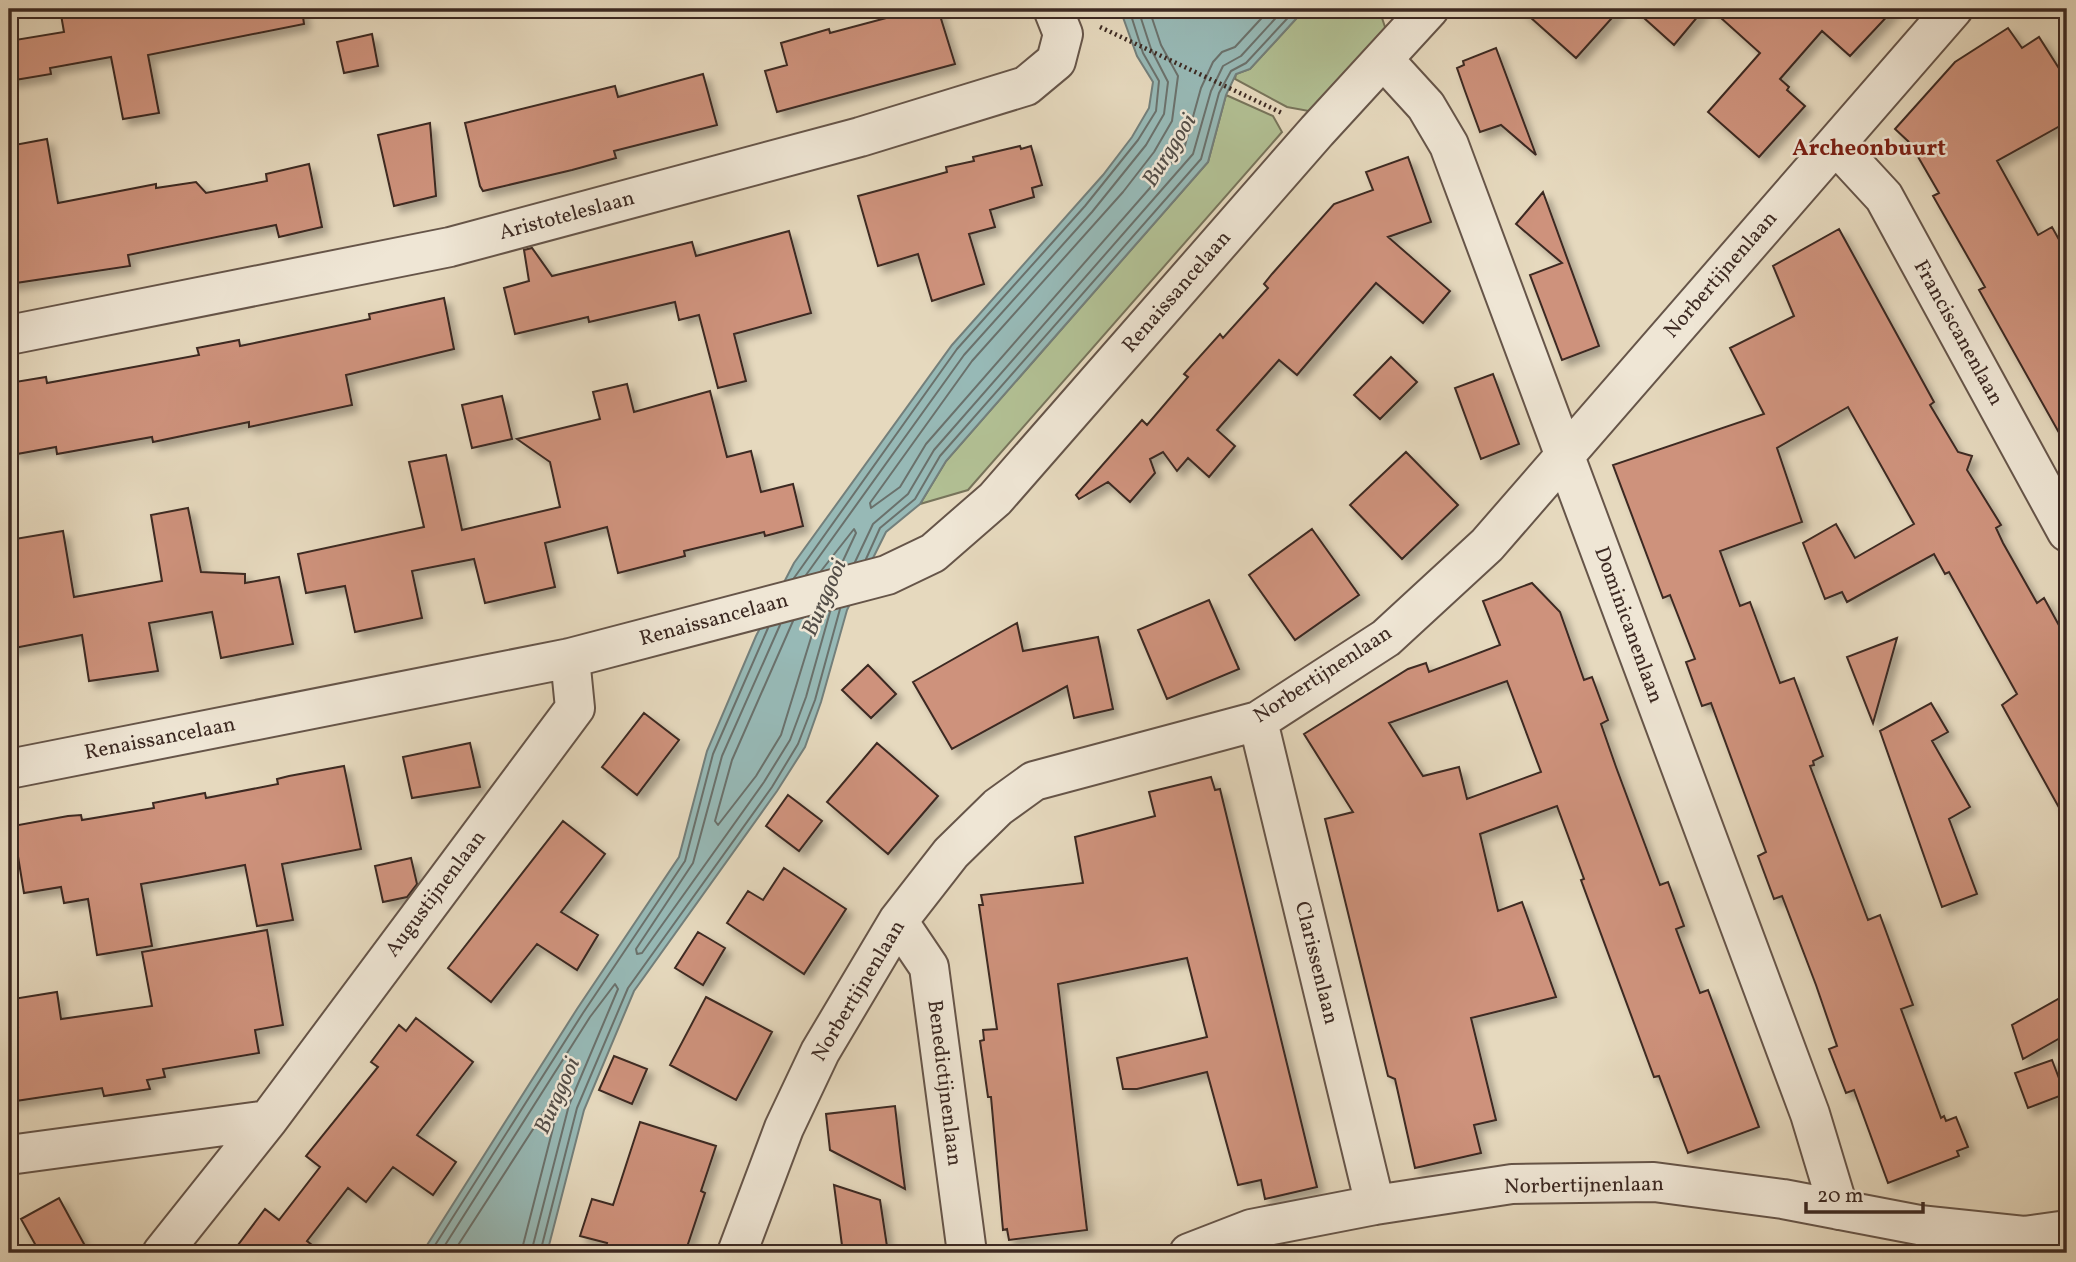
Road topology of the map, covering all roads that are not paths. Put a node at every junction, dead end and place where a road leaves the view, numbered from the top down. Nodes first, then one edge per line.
1 (1053, 9) edge
2 (1953, 9) edge
3 (1403, 28) edge
4 (1836, 145) junction
5 (9, 335) edge
6 (1566, 457) junction
7 (2067, 531) edge
8 (570, 658) junction
9 (1258, 721) junction
10 (9, 769) edge
11 (898, 921) junction
12 (268, 1120) junction
13 (9, 1155) edge
14 (1375, 1205) junction
15 (1839, 1210) junction
16 (2067, 1230) edge
17 (163, 1253) edge
18 (737, 1253) edge
19 (967, 1253) edge
20 (1189, 1253) edge

1 - 5 street, Aristoteleslaan
2 - 4 street, Norbertijnenlaan
3 - 6 street, Dominicanenlaan
3 - 8 street, Renaissancelaan
4 - 6 street, Norbertijnenlaan
4 - 7 street, Franciscanenlaan
6 - 9 street, Norbertijnenlaan
6 - 15 street, Dominicanenlaan
8 - 10 street, Renaissancelaan
8 - 12 street, Augustijnenlaan
9 - 11 street, Norbertijnenlaan
9 - 14 street, Clarissenlaan
11 - 18 street, Norbertijnenlaan
11 - 19 street, Benedictijnenlaan
12 - 13 street
12 - 17 street, Augustijnenlaan
14 - 15 street, Norbertijnenlaan
14 - 20 street, Norbertijnenlaan
15 - 16 street, Norbertijnenlaan

